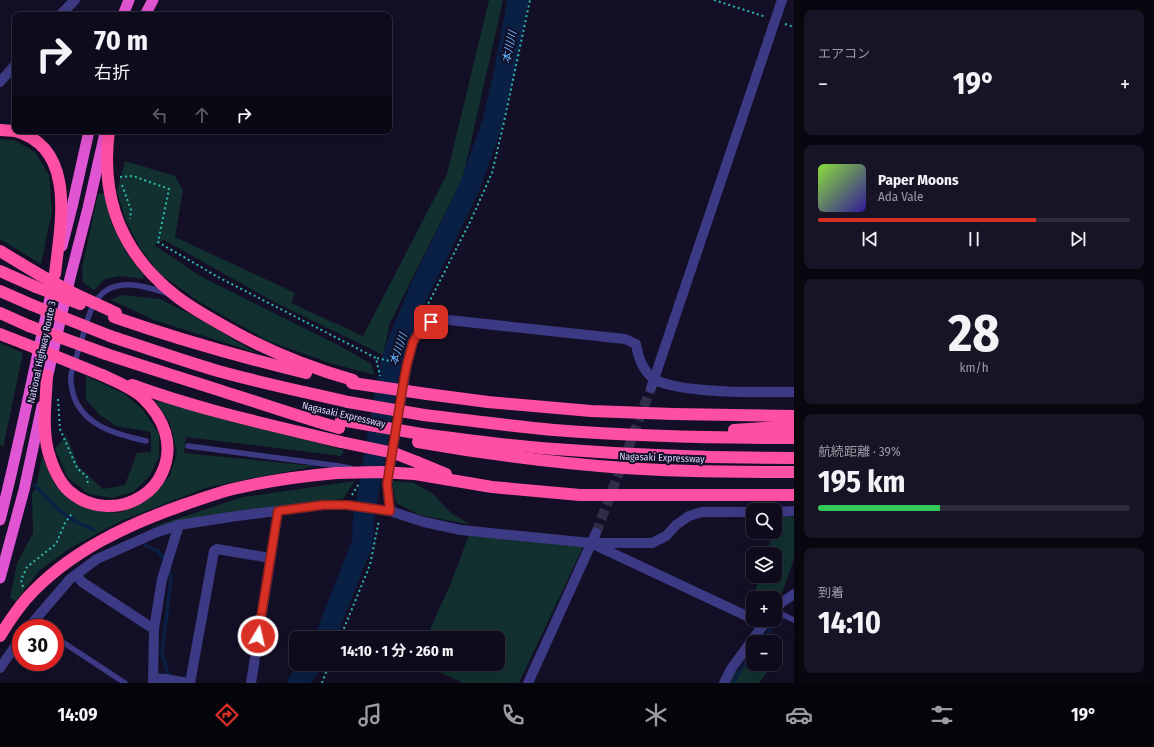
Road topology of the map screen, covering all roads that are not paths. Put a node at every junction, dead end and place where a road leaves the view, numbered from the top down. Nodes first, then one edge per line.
1 (75, 0) edge
2 (129, 0) edge
3 (153, 0) edge
4 (782, 0) edge
5 (63, 12) edge
6 (124, 12) edge
7 (147, 12) edge
8 (12, 68) edge
9 (0, 82) edge
10 (0, 130) edge
11 (12, 131) edge
12 (24, 134) edge
13 (88, 134) edge
14 (104, 134) edge
15 (109, 134) edge
16 (0, 250) edge
17 (0, 271) edge
18 (55, 274) junction
19 (38, 281) junction
20 (0, 291) edge
21 (177, 297) junction
22 (0, 313) edge
23 (0, 334) edge
24 (47, 375) junction
25 (102, 375) junction
26 (352, 381) junction
27 (653, 384) junction
28 (794, 392) edge
29 (794, 416) edge
30 (794, 426) edge
31 (619, 434) junction
32 (419, 438) junction
33 (794, 438) edge
34 (146, 441) dead end
35 (188, 446) dead end
36 (794, 458) edge
37 (416, 468) junction
38 (626, 468) junction
39 (338, 470) junction
40 (794, 472) edge
41 (794, 477) edge
42 (794, 496) edge
43 (386, 510) junction
44 (278, 511) junction
45 (746, 512) edge
46 (782, 512) edge
47 (794, 512) edge
48 (0, 520) edge
49 (180, 525) junction
50 (596, 533) tunnel mouth
51 (591, 543) junction
52 (270, 558) junction
53 (76, 575) junction
54 (0, 578) edge
55 (794, 594) edge
56 (782, 601) edge
57 (782, 614) edge
58 (746, 615) edge
59 (36, 619) edge
60 (794, 620) edge
61 (756, 627) edge
62 (154, 628) junction
63 (0, 636) edge
64 (64, 643) edge
65 (12, 651) edge
66 (0, 668) edge
67 (153, 681) edge
68 (186, 682) edge
69 (125, 683) edge
70 (251, 683) edge
71 (528, 683) edge
72 (724, 683) edge

1 - 5 street
2 - 6 highway
3 - 7 highway
4 - 27 street
8 - 9 street
10 - 11 highway
12 - 18 highway
13 - 18 highway, National Highway Route 3
14 - 24 highway, National Highway Route 3
15 - 21 highway
16 - 19 highway
17 - 19 highway
18 - 48 highway, National Highway Route 3
19 - 26 highway, bridge
20 - 31 highway, Nagasaki Expressway, bridge
21 - 26 highway
21 - 34 lane
22 - 32 highway, bridge
23 - 25 highway, bridge
24 - 25 highway
24 - 54 highway, National Highway Route 3
25 - 37 highway, bridge
26 - 29 highway, bridge
27 - 28 street
27 - 43 street
30 - 31 highway
31 - 33 highway, Nagasaki Expressway
32 - 36 highway
32 - 38 highway, Nagasaki Expressway
35 - 39 lane
37 - 39 highway, bridge
37 - 42 highway
38 - 40 highway, Nagasaki Expressway
38 - 41 highway
39 - 63 highway
43 - 44 street
43 - 51 street
44 - 49 street
44 - 52 street
45 - 51 street
46 - 47 street
49 - 53 street
49 - 62 street
50 - 51 street
51 - 58 street
51 - 71 street
52 - 68 street
52 - 70 street
53 - 59 street
53 - 62 street
55 - 56 street
57 - 60 lane
61 - 72 street
62 - 67 street
64 - 69 lane
65 - 66 street
67 - 68 street

